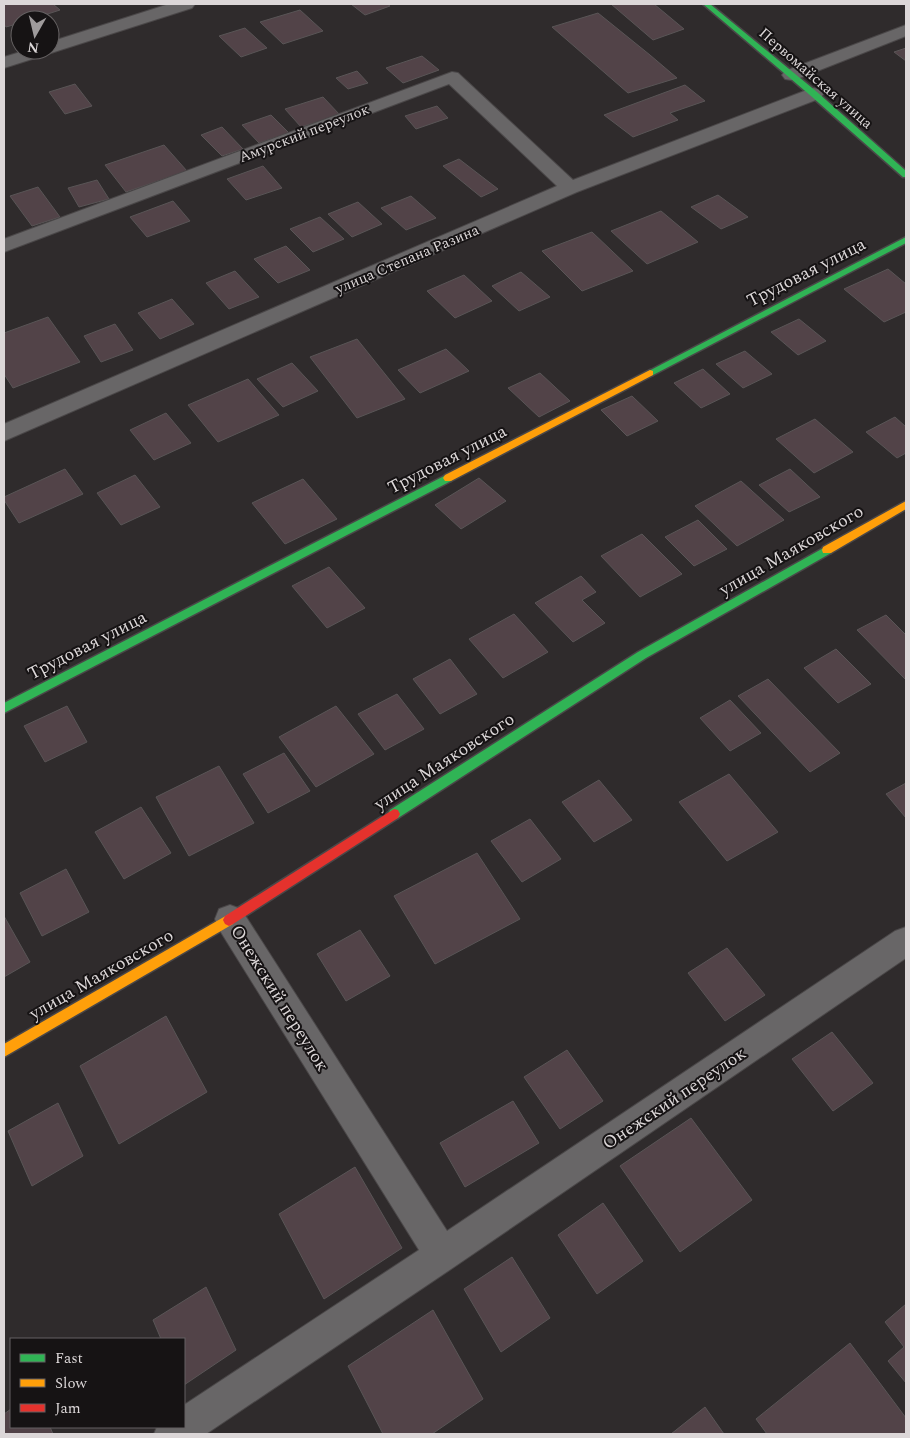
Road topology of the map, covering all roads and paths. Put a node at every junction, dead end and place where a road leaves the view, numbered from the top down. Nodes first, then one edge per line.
1 (186, 4) edge
2 (706, 4) edge
3 (906, 30) edge
4 (60, 45) edge
5 (791, 75) junction
6 (814, 94) junction
7 (906, 175) edge
8 (570, 188) junction
9 (906, 240) edge
10 (4, 246) edge
11 (4, 433) edge
12 (906, 505) edge
13 (4, 708) edge
14 (230, 919) junction
15 (906, 941) edge
16 (4, 1051) edge
17 (442, 1255) junction
18 (185, 1426) edge

1 - 4 street
2 - 5 street, Первомайская улица
3 - 5 street
5 - 6 street, Первомайская улица
6 - 7 street, Первомайская улица
6 - 8 street, улица Степана Разина
8 - 10 street, Амурский переулок
8 - 11 street, улица Степана Разина
9 - 13 street, Трудовая улица
12 - 14 street, улица Маяковского
14 - 16 street, улица Маяковского
14 - 17 street, Онежский переулок
15 - 17 street, Онежский переулок
17 - 18 street, Онежский переулок

